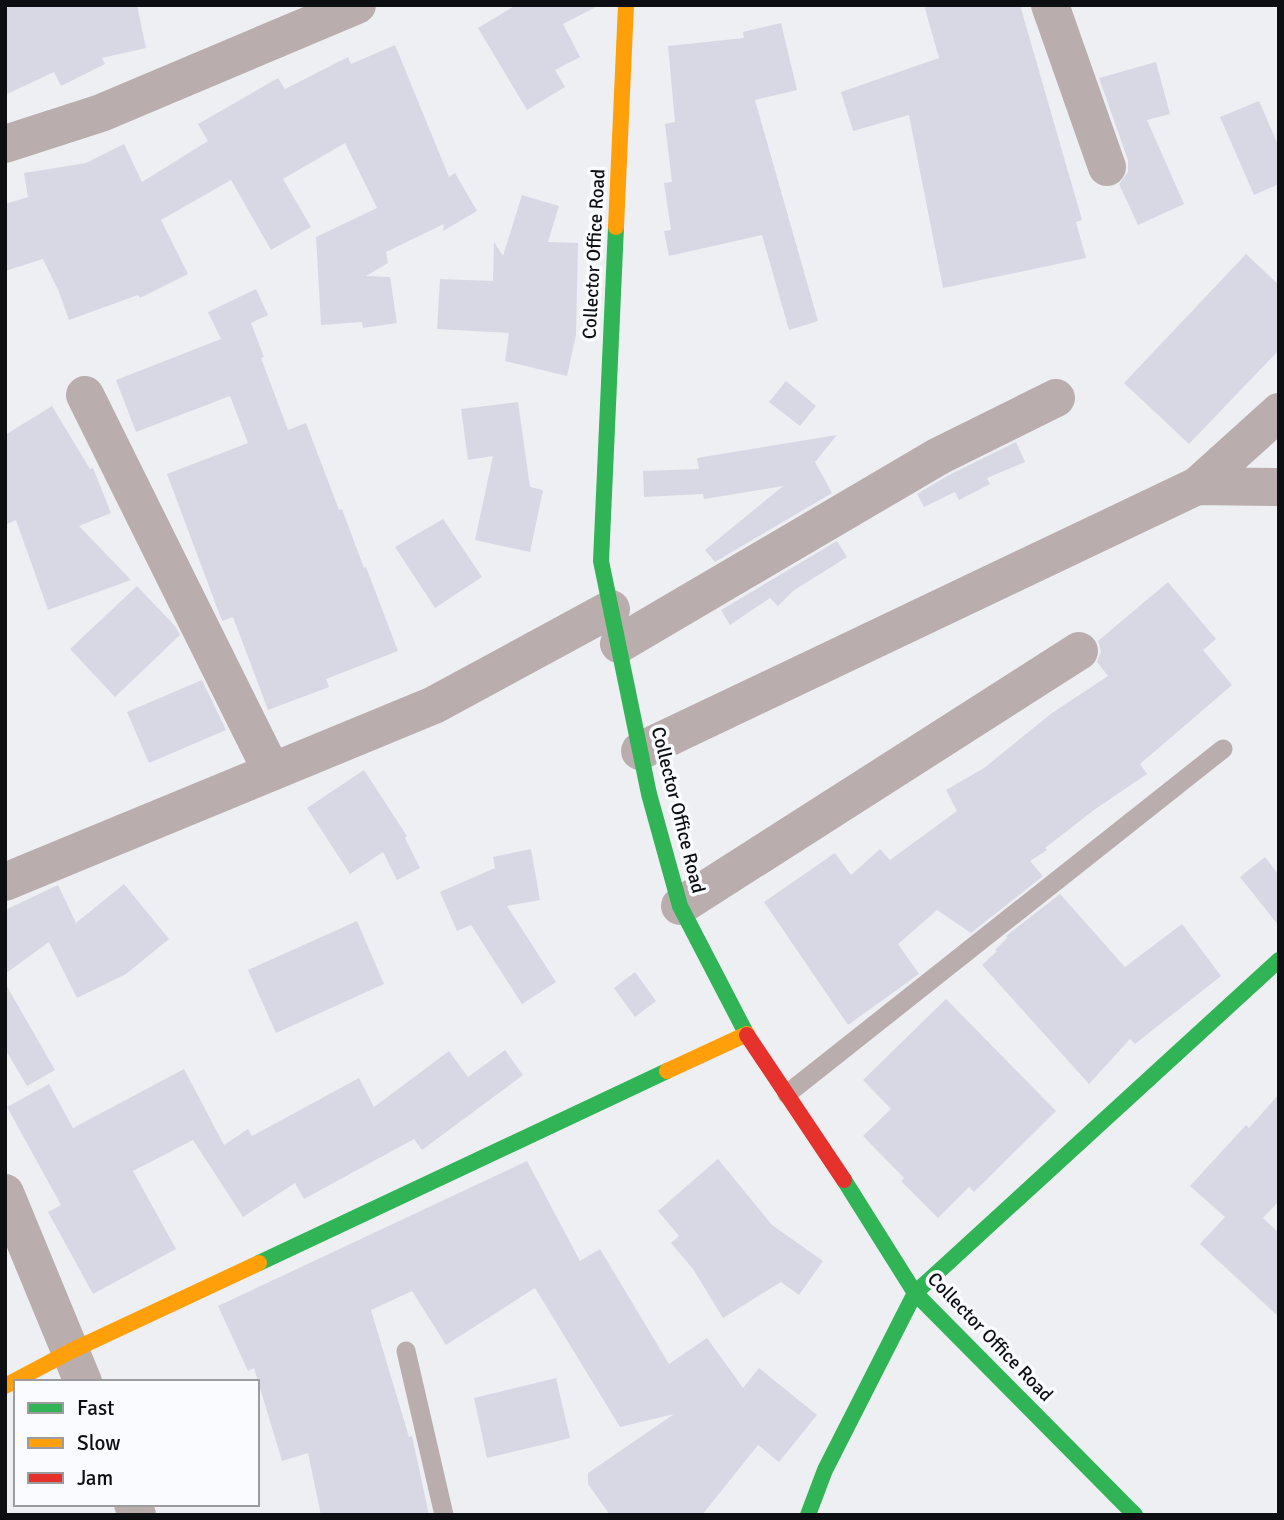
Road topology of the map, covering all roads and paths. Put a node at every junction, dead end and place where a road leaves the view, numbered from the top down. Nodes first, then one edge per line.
1 (357, 5) edge
2 (626, 5) edge
3 (1050, 5) edge
4 (5, 144) edge
5 (1107, 167) dead end
6 (85, 395) dead end
7 (1056, 398) dead end
8 (1279, 412) edge
9 (1197, 486) junction
10 (1279, 487) edge
11 (615, 627) junction
12 (1079, 650) dead end
13 (1223, 749) dead end
14 (640, 751) junction
15 (272, 772) junction
16 (5, 882) edge
17 (680, 906) junction
18 (1279, 960) edge
19 (747, 1034) junction
20 (787, 1094) junction
21 (5, 1193) edge
22 (915, 1293) junction
23 (406, 1351) dead end
24 (77, 1366) edge
25 (27, 1380) edge
26 (444, 1515) edge
27 (808, 1515) edge
28 (1135, 1515) edge

1 - 4 street
2 - 11 main road, Collector Office Road
3 - 5 street
6 - 15 street
7 - 11 street
8 - 9 street
9 - 10 street
9 - 14 street
11 - 14 main road, Collector Office Road
11 - 15 street
12 - 17 street
13 - 20 lane
14 - 17 main road, Collector Office Road
15 - 16 street
17 - 19 main road, Collector Office Road
18 - 22 main road
19 - 20 main road, Collector Office Road
19 - 24 main road
20 - 22 main road, Collector Office Road
21 - 24 street
22 - 27 main road
22 - 28 main road, Collector Office Road
23 - 26 lane
24 - 25 main road

